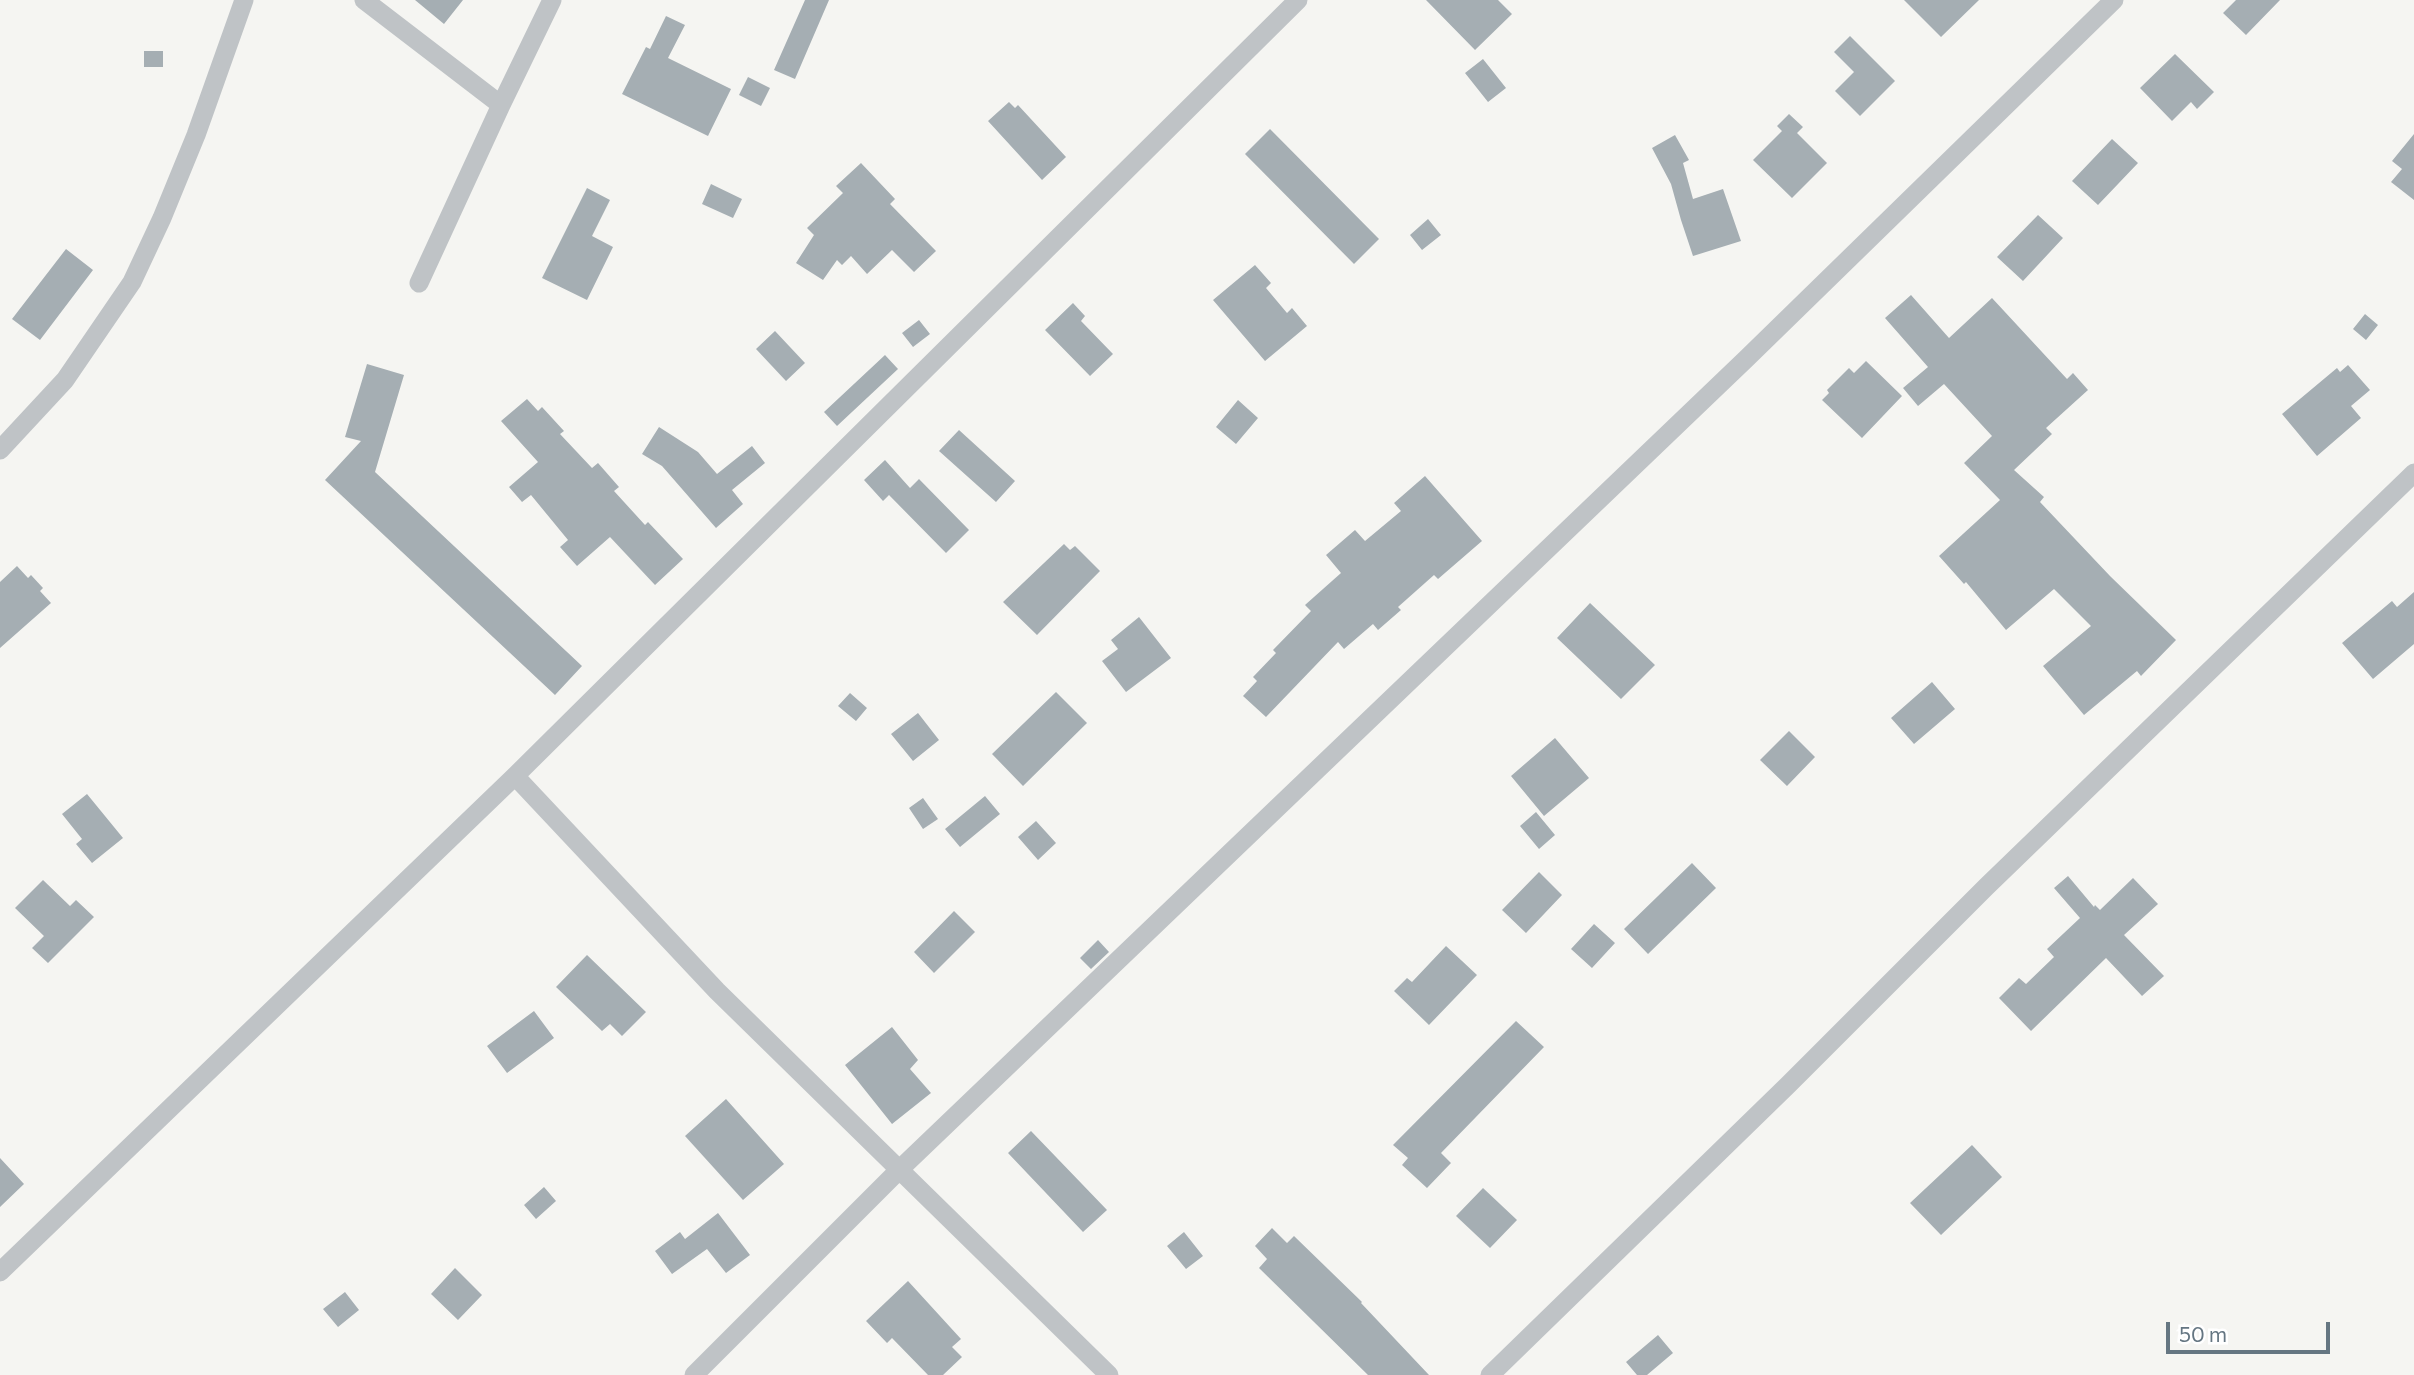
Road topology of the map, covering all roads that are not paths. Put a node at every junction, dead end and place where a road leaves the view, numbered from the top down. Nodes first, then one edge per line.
1 (244, 0) edge
2 (364, 0) edge
3 (552, 0) edge
4 (1298, 0) edge
5 (2114, 0) edge
6 (501, 105) junction
7 (419, 283) dead end
8 (0, 450) edge
9 (2414, 472) edge
10 (515, 776) junction
11 (900, 1169) junction
12 (0, 1272) edge
13 (694, 1375) edge
14 (1109, 1375) edge
15 (1490, 1375) edge

1 - 8 street
2 - 6 street
3 - 6 street
4 - 10 street
5 - 11 street
6 - 7 street
9 - 15 street
10 - 11 street
10 - 12 street
11 - 13 street
11 - 14 street

